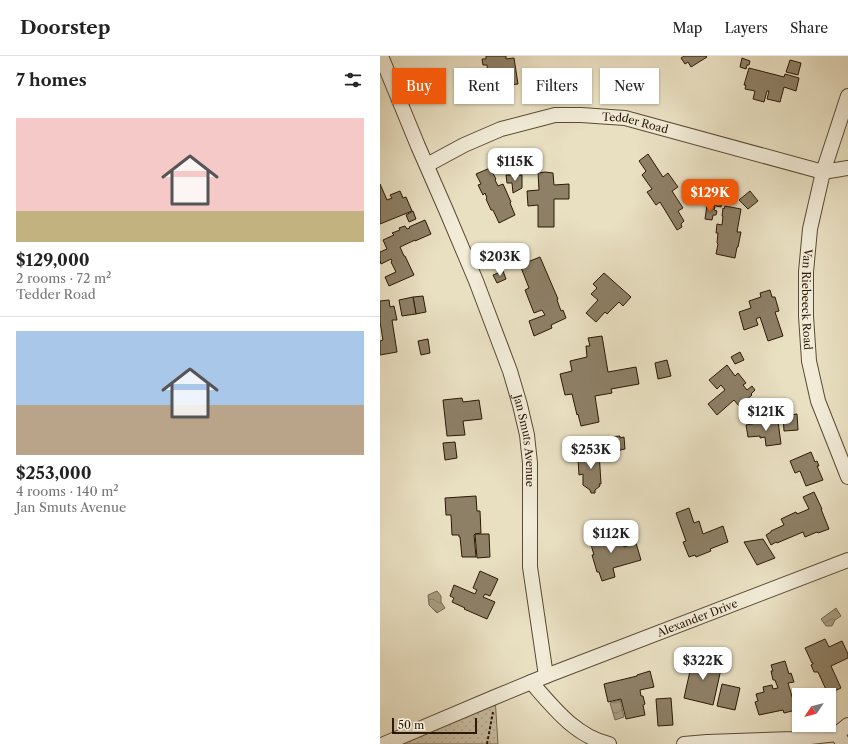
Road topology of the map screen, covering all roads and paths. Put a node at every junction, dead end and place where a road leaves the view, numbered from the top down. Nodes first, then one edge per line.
1 (381, 56) edge
2 (848, 96) edge
3 (427, 165) junction
4 (848, 168) edge
5 (823, 172) junction
6 (848, 478) edge
7 (848, 560) edge
8 (546, 676) junction
9 (531, 682) junction
10 (848, 725) edge
11 (840, 739) edge
12 (384, 744) edge
13 (609, 744) edge
14 (684, 744) edge

1 - 3 street, Jan Smuts Avenue
2 - 5 street, Van Riebeeck Road
3 - 5 street, Tedder Road
3 - 8 street, Jan Smuts Avenue
4 - 5 street, Tedder Road
5 - 6 street, Van Riebeeck Road
7 - 8 street, Alexander Drive
8 - 9 street
9 - 12 street
9 - 13 street
10 - 11 street
11 - 14 street

